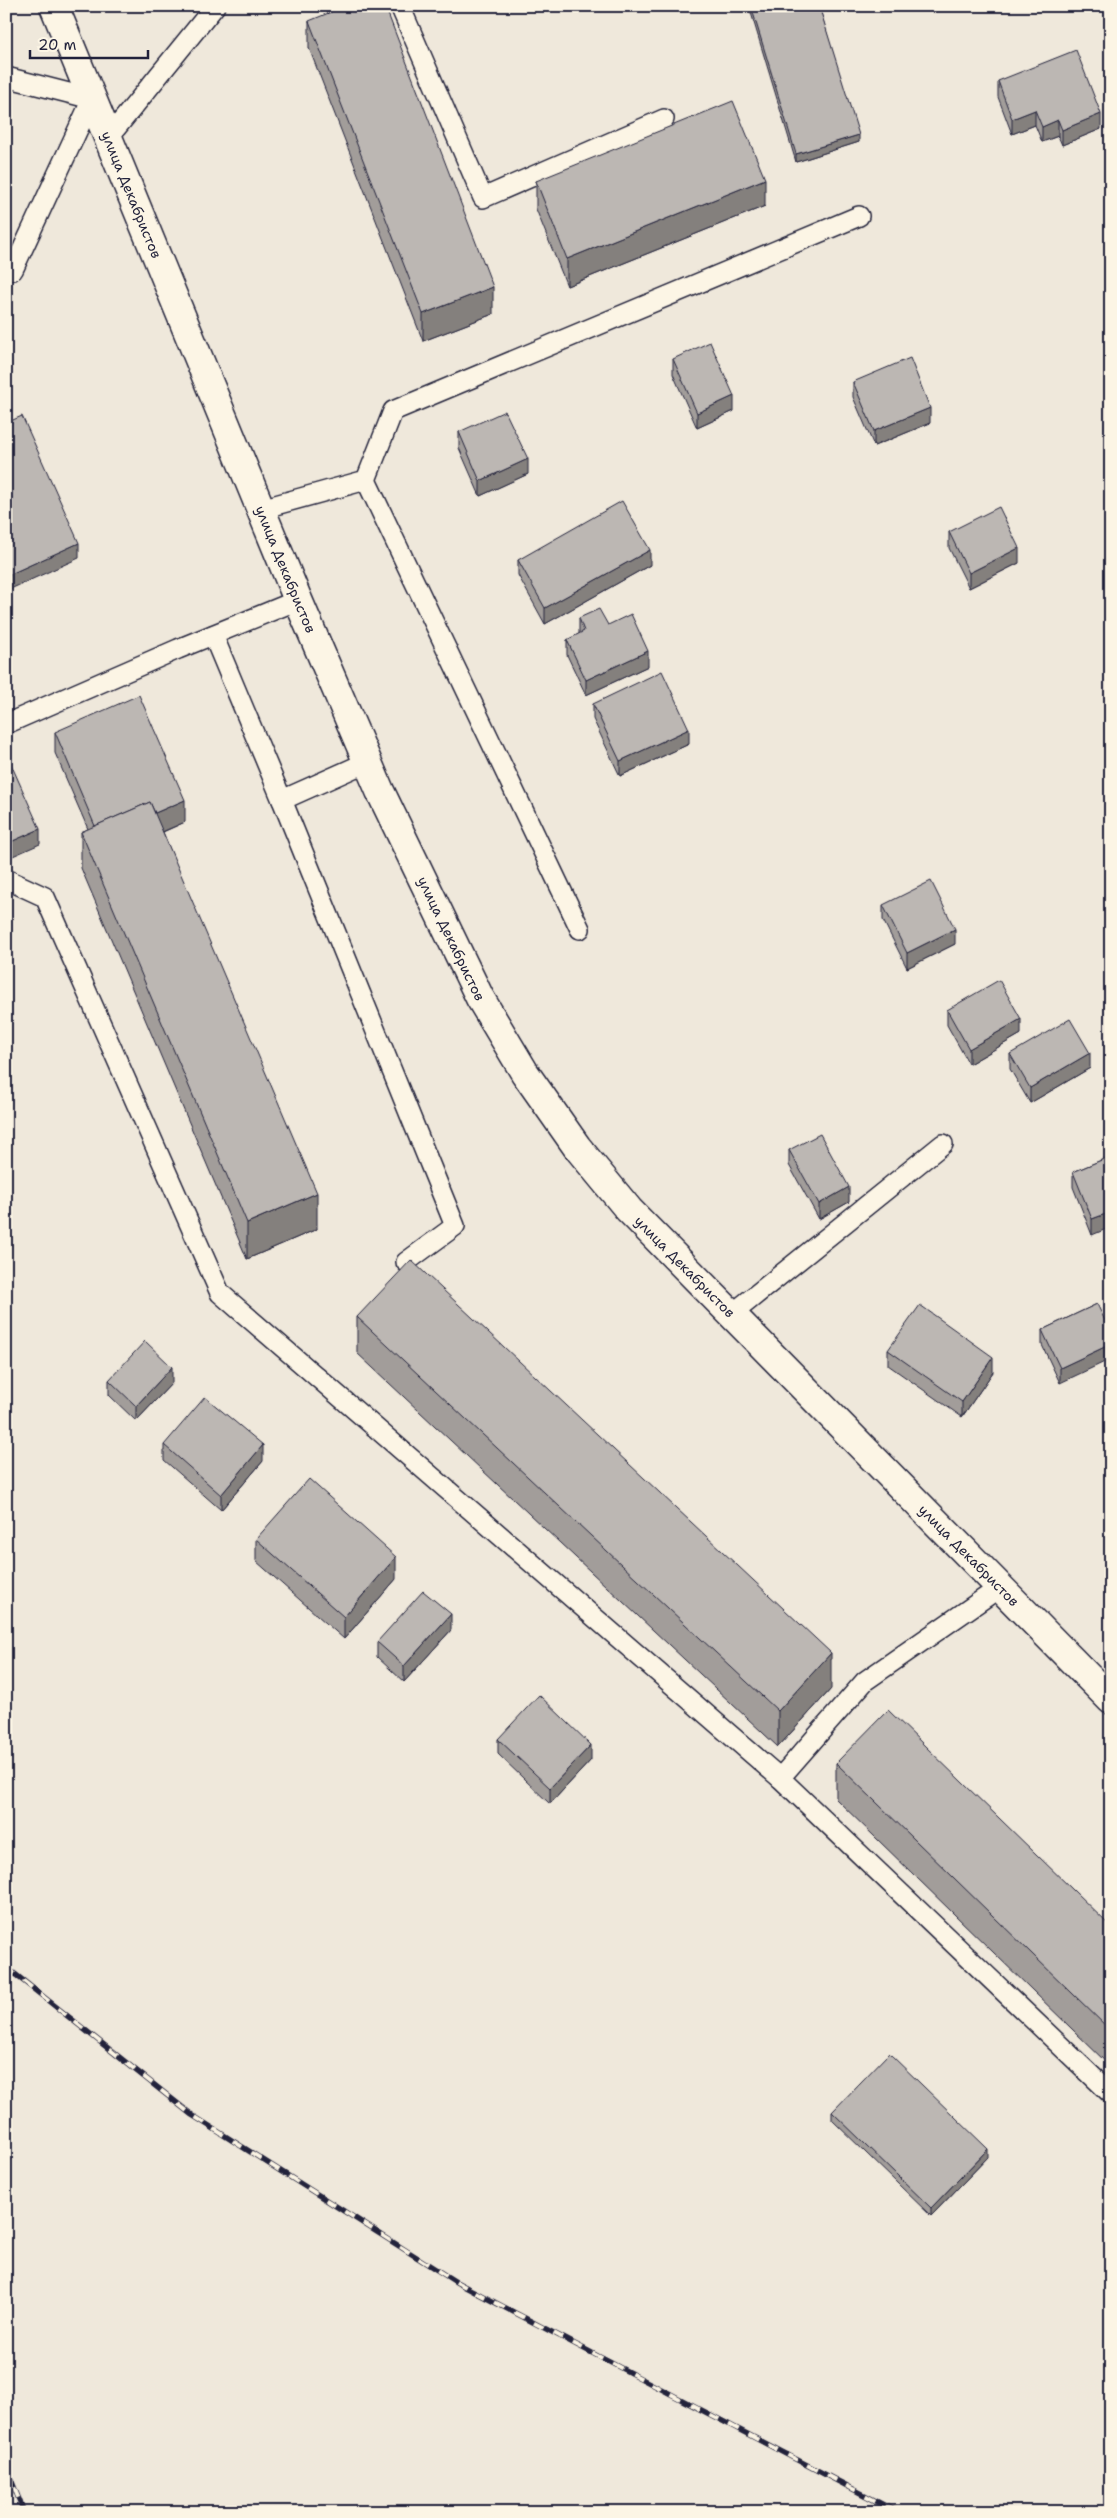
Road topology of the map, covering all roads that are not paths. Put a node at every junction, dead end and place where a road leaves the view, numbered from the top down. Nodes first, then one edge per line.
1 (54, 6) edge
2 (216, 6) edge
3 (400, 6) edge
4 (6, 77) edge
5 (92, 99) junction
6 (664, 119) dead end
7 (108, 138) junction
8 (859, 216) dead end
9 (13, 270) dead end
10 (366, 480) junction
11 (261, 509) junction
12 (298, 600) junction
13 (213, 635) junction
14 (6, 724) edge
15 (367, 762) junction
16 (282, 800) junction
17 (6, 879) edge
18 (580, 929) dead end
19 (943, 1144) dead end
20 (406, 1262) edge
21 (732, 1314) junction
22 (999, 1588) junction
23 (1111, 1700) edge
24 (780, 1778) junction
25 (1111, 2094) edge

1 - 5 main road, улица Декабристов
2 - 7 lane
3 - 6 lane
4 - 5 lane
5 - 7 main road, улица Декабристов
5 - 9 lane
7 - 11 main road, улица Декабристов
8 - 10 lane
10 - 11 lane
10 - 18 lane
11 - 12 main road, улица Декабристов
12 - 13 lane
12 - 15 main road, улица Декабристов
13 - 14 lane
13 - 16 lane
15 - 16 lane
15 - 21 main road, улица Декабристов
16 - 20 lane
17 - 24 lane
19 - 21 lane
21 - 22 main road, улица Декабристов
22 - 23 main road, улица Декабристов
22 - 24 lane
24 - 25 lane

